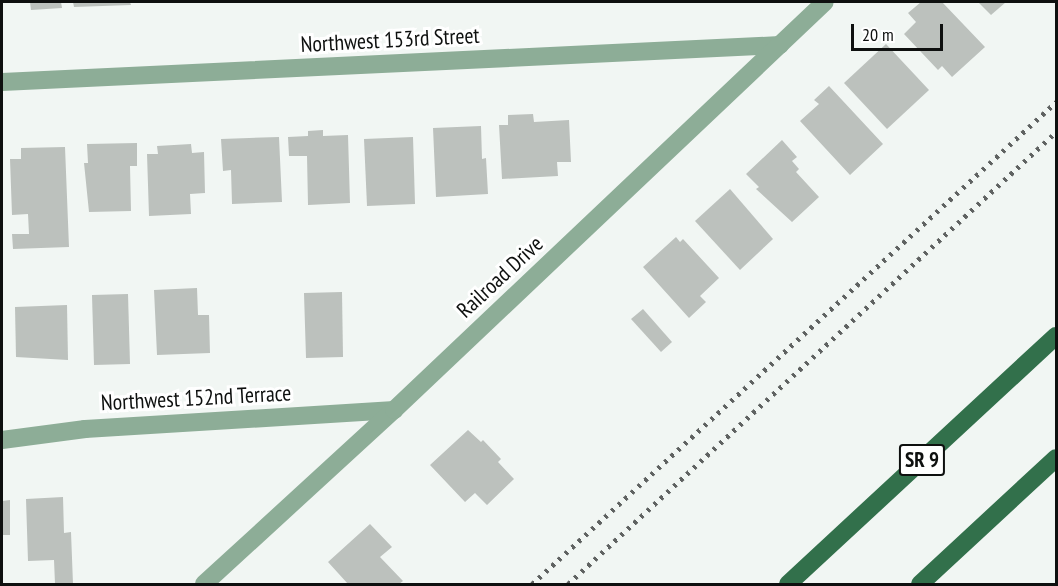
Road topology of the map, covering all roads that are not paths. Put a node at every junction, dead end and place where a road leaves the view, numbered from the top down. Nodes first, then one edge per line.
1 (825, 2) edge
2 (780, 45) junction
3 (2, 82) edge
4 (1056, 336) edge
5 (394, 410) junction
6 (2, 440) edge
7 (1056, 458) edge
8 (204, 585) edge
9 (788, 585) edge
10 (920, 585) edge

1 - 2 street, Railroad Drive
2 - 3 street, Northwest 153rd Street
2 - 5 street, Railroad Drive
4 - 9 main road, SR 9
5 - 6 street, Northwest 152nd Terrace
5 - 8 street, Railroad Drive
7 - 10 main road

